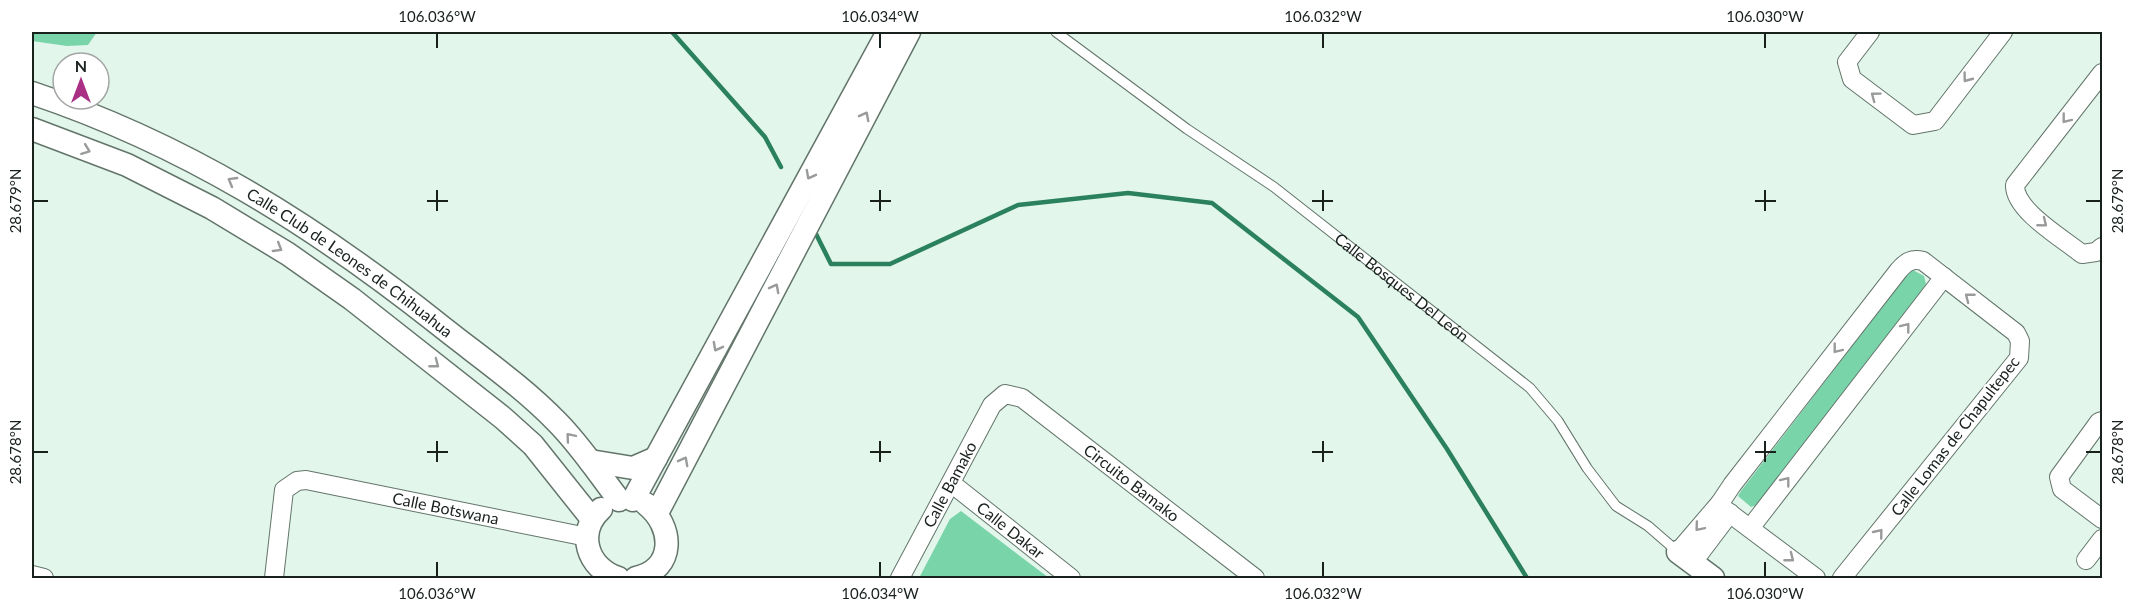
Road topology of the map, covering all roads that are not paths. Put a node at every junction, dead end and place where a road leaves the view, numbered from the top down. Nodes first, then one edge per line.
1 (888, 32) edge
2 (909, 32) edge
3 (1056, 32) edge
4 (1870, 32) edge
5 (2002, 32) edge
6 (2103, 73) edge
7 (32, 93) edge
8 (32, 129) edge
9 (2103, 247) edge
10 (1944, 277) junction
11 (1005, 394) joint
12 (2103, 421) edge
13 (656, 458) junction
14 (590, 461) junction
15 (951, 483) junction
16 (626, 500) junction
17 (1725, 508) junction
18 (657, 513) junction
19 (2103, 519) edge
20 (1751, 527) junction
21 (589, 528) junction
22 (2103, 539) edge
23 (1685, 557) junction
24 (2086, 560) dead end
25 (667, 570) edge
26 (32, 575) edge
27 (606, 576) edge
28 (44, 579) edge
29 (274, 579) edge
30 (636, 579) edge
31 (900, 579) edge
32 (1071, 579) edge
33 (1255, 579) edge
34 (1713, 579) edge
35 (1816, 579) edge
36 (1842, 579) edge

1 -> 13 street
18 -> 2 street
3 - 23 lane, Calle Bosques Del León
5 -> 4 street
6 -> 9 street
14 -> 7 street, Calle Club de Leones de Chihuahua
8 -> 21 street, Calle Club de Leones de Chihuahua
10 -> 17 street, Calle Lomas de Chapultepec
20 -> 10 street
36 -> 10 street, Calle Lomas de Chapultepec
11 - 15 street, Calle Bamako
11 - 33 street, Circuito Bamako
12 - 19 street
13 - 14 street
13 - 16 street
14 - 16 street, Calle Club de Leones de Chihuahua
15 - 31 street, Calle Bamako
15 - 32 street, Calle Dakar
16 - 18 street
16 - 21 street
17 - 20 street
17 - 23 street, Calle Lomas de Chapultepec
18 - 25 street
20 -> 35 street
21 - 27 street, Calle Club de Leones de Chihuahua
21 - 29 street, Calle Botswana
22 - 24 street
23 - 34 street, Calle Bosques Del León
25 - 30 street
26 - 28 street

